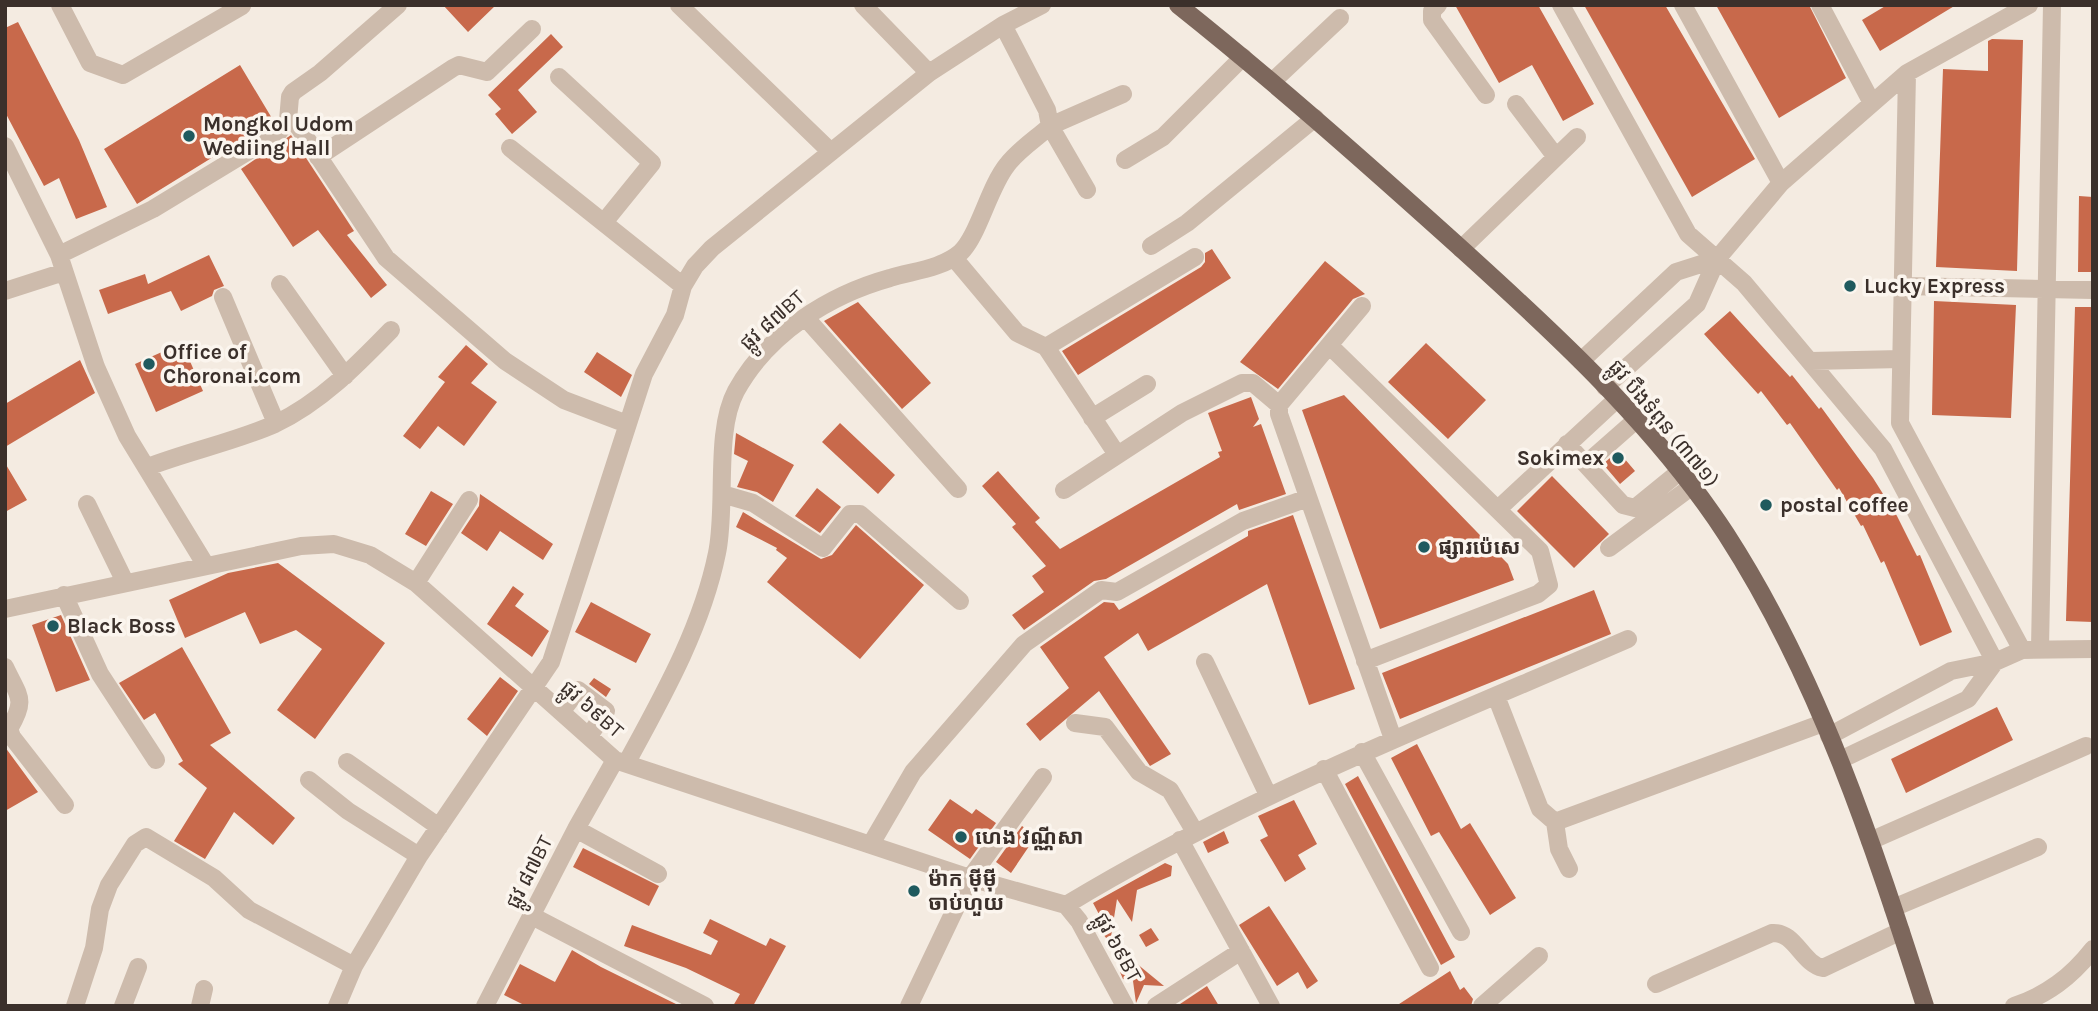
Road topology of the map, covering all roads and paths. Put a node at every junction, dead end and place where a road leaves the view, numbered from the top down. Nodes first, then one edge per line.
1 (60, 5) edge
2 (398, 5) edge
3 (679, 5) edge
4 (863, 5) edge
5 (1042, 5) edge
6 (1178, 5) edge
7 (1438, 5) edge
8 (1561, 5) edge
9 (1683, 5) edge
10 (1820, 5) edge
11 (2029, 5) edge
12 (2052, 5) edge
13 (242, 6) edge
14 (1340, 18) dead end
15 (1003, 25) junction
16 (532, 29) dead end
17 (1243, 57) junction
18 (929, 73) junction
19 (1906, 73) junction
20 (559, 77) dead end
21 (1273, 81) junction
22 (1123, 94) dead end
23 (1486, 95) dead end
24 (1872, 103) junction
25 (1516, 104) dead end
26 (1315, 118) junction
27 (288, 120) junction
28 (1050, 126) junction
29 (1577, 137) dead end
30 (5, 146) edge
31 (510, 148) dead end
32 (831, 152) junction
33 (318, 157) junction
34 (1556, 157) junction
35 (1125, 160) dead end
36 (1781, 183) junction
37 (1087, 190) dead end
38 (605, 221) junction
39 (1151, 246) dead end
40 (1461, 248) junction
41 (1195, 257) dead end
42 (954, 258) junction
43 (1717, 259) junction
44 (61, 263) junction
45 (280, 284) dead end
46 (683, 286) junction
47 (1903, 286) junction
48 (2047, 289) junction
49 (2093, 290) edge
50 (5, 291) edge
51 (223, 297) dead end
52 (1362, 306) dead end
53 (805, 317) junction
54 (391, 330) dead end
55 (1330, 346) junction
56 (1046, 347) junction
57 (1901, 359) junction
58 (1811, 360) junction
59 (1581, 361) junction
60 (345, 376) junction
61 (1147, 384) dead end
62 (1611, 393) junction
63 (1279, 405) junction
64 (1092, 418) junction
65 (1636, 420) junction
66 (276, 423) junction
67 (627, 424) junction
68 (1567, 444) junction
69 (1116, 453) junction
70 (1586, 464) junction
71 (148, 467) junction
72 (1678, 472) junction
73 (1691, 487) junction
74 (958, 489) dead end
75 (1063, 490) dead end
76 (722, 494) junction
77 (1308, 498) junction
78 (469, 500) dead end
79 (87, 504) dead end
80 (1499, 509) junction
81 (1609, 548) dead end
82 (205, 564) junction
83 (125, 582) junction
84 (416, 583) junction
85 (64, 595) junction
86 (960, 601) dead end
87 (5, 609) edge
88 (1628, 639) dead end
89 (2031, 649) junction
90 (2093, 649) edge
91 (1365, 661) junction
92 (1205, 662) dead end
93 (1995, 662) junction
94 (5, 667) edge
95 (535, 690) junction
96 (1496, 696) junction
97 (561, 712) junction
98 (1075, 723) dead end
99 (1826, 729) junction
100 (589, 736) junction
101 (1393, 739) junction
102 (2086, 746) dead end
103 (1362, 752) junction
104 (156, 760) dead end
105 (1840, 760) junction
106 (621, 761) junction
107 (347, 762) dead end
108 (1324, 769) junction
109 (1043, 777) dead end
110 (309, 780) dead end
111 (1268, 795) junction
112 (65, 805) dead end
113 (1555, 822) junction
114 (439, 827) junction
115 (576, 829) junction
116 (1187, 836) junction
117 (1870, 841) junction
118 (872, 844) junction
119 (2038, 847) dead end
120 (419, 856) junction
121 (1569, 869) dead end
122 (658, 874) dead end
123 (970, 878) junction
124 (1066, 905) junction
125 (1893, 908) junction
126 (532, 916) junction
127 (1901, 931) junction
128 (1461, 932) dead end
129 (2093, 949) edge
130 (1241, 951) junction
131 (1539, 956) dead end
132 (354, 966) junction
133 (138, 967) dead end
134 (1430, 968) dead end
135 (1656, 984) dead end
136 (492, 1003) edge
137 (75, 1006) edge
138 (122, 1006) edge
139 (337, 1006) edge
140 (705, 1006) edge
141 (909, 1006) edge
142 (1125, 1006) edge
143 (1156, 1006) edge
144 (1271, 1006) edge
145 (1482, 1006) edge
146 (1925, 1006) edge
147 (2014, 1006) edge

1 - 13 street
2 - 27 street
3 - 32 street
4 - 18 street
5 - 15 street
6 - 17 main road, ផ្លូវ បឹងទំពុន (៣៧១)
7 - 23 street
8 - 43 street
9 - 36 street
10 - 24 street
11 - 19 street
12 - 48 street
14 - 21 street
15 - 18 street
15 - 28 street
16 - 33 street
17 - 21 main road, ផ្លូវ បឹងទំពុន (៣៧១)
17 - 35 street
18 - 32 street
19 - 24 street
19 - 47 street
20 - 38 street
21 - 26 main road, ផ្លូវ បឹងទំពុន (៣៧១)
22 - 28 street
24 - 36 street
25 - 34 street
26 - 39 street
26 - 40 main road, ផ្លូវ បឹងទំពុន (៣៧១)
27 - 33 street
27 - 44 street
28 - 37 street
28 - 42 street
29 - 34 street
30 - 44 street
31 - 38 street
32 - 46 street
33 - 67 street
34 - 40 street
36 - 43 street
38 - 46 street
40 - 59 main road, ផ្លូវ បឹងទំពុន (៣៧១)
41 - 56 street
42 - 53 street, ផ្លូវ ៨៧BT
42 - 56 street
43 - 58 street
43 - 59 street
43 - 62 street
44 - 50 street
44 - 71 street
45 - 60 street
46 - 67 street
47 - 48 street
47 - 57 street
48 - 49 street
48 - 89 street
51 - 66 street
52 - 55 street
53 - 74 street
53 - 76 street, ផ្លូវ ៨៧BT
54 - 60 street
55 - 63 street
55 - 80 street
56 - 64 street
57 - 58 street
57 - 89 street
58 - 93 street
59 - 62 main road, ផ្លូវ បឹងទំពុន (៣៧១)
60 - 66 street
61 - 64 street
62 - 65 main road, ផ្លូវ បឹងទំពុន (៣៧១)
62 - 68 street
63 - 69 street
63 - 77 street
64 - 69 street
65 - 70 street
65 - 72 main road, ផ្លូវ បឹងទំពុន (៣៧១)
66 - 71 street
67 - 95 street
68 - 70 street
68 - 80 street
69 - 75 street
70 - 72 street
71 - 82 street
72 - 73 main road, ផ្លូវ បឹងទំពុន (៣៧១)
73 - 81 street
73 - 99 main road, ផ្លូវ បឹងទំពុន (៣៧១)
76 - 86 street
76 - 106 street, ផ្លូវ ៨៧BT
77 - 91 street
77 - 118 street
78 - 84 street
79 - 83 street
80 - 91 street
82 - 83 street, ផ្លូវ ៦៩BT
82 - 84 street, ផ្លូវ ៦៩BT
83 - 85 street, ផ្លូវ ៦៩BT
84 - 95 street, ផ្លូវ ៦៩BT
85 - 87 street, ផ្លូវ ៦៩BT
85 - 104 street
88 - 96 street
89 - 90 street
89 - 93 street
91 - 101 street
92 - 111 street
93 - 99 street
93 - 105 street
94 - 112 street
95 - 97 street, ផ្លូវ ៦៩BT
95 - 114 street
96 - 101 street
96 - 113 street
97 - 100 street, ផ្លូវ ៦៩BT
97 - 100 street
98 - 116 street
99 - 105 main road, ផ្លូវ បឹងទំពុន (៣៧១)
99 - 113 street
100 - 106 street, ផ្លូវ ៦៩BT
101 - 103 street
102 - 117 street
103 - 108 street
103 - 128 street
105 - 117 main road, ផ្លូវ បឹងទំពុន (៣៧១)
106 - 115 street, ផ្លូវ ៨៧BT
106 - 118 street, ផ្លូវ ៦៩BT
107 - 114 street
108 - 111 street
108 - 134 street
109 - 123 street
110 - 120 street
111 - 116 street
113 - 121 street
114 - 120 street
115 - 122 street
115 - 126 street, ផ្លូវ ៨៧BT
116 - 124 street
116 - 130 street
117 - 125 main road, ផ្លូវ បឹងទំពុន (៣៧១)
118 - 123 street, ផ្លូវ ៦៩BT
119 - 125 street
120 - 132 street
123 - 124 street, ផ្លូវ ៦៩BT
123 - 141 street
124 - 142 street, ផ្លូវ ៦៩BT
125 - 127 main road, ផ្លូវ បឹងទំពុន (៣៧១)
126 - 136 street, ផ្លូវ ៨៧BT
126 - 140 street
127 - 135 street
127 - 146 main road, ផ្លូវ បឹងទំពុន (៣៧១)
129 - 147 street
130 - 143 street
130 - 144 street
131 - 145 street
132 - 137 street
132 - 139 street
133 - 138 street

